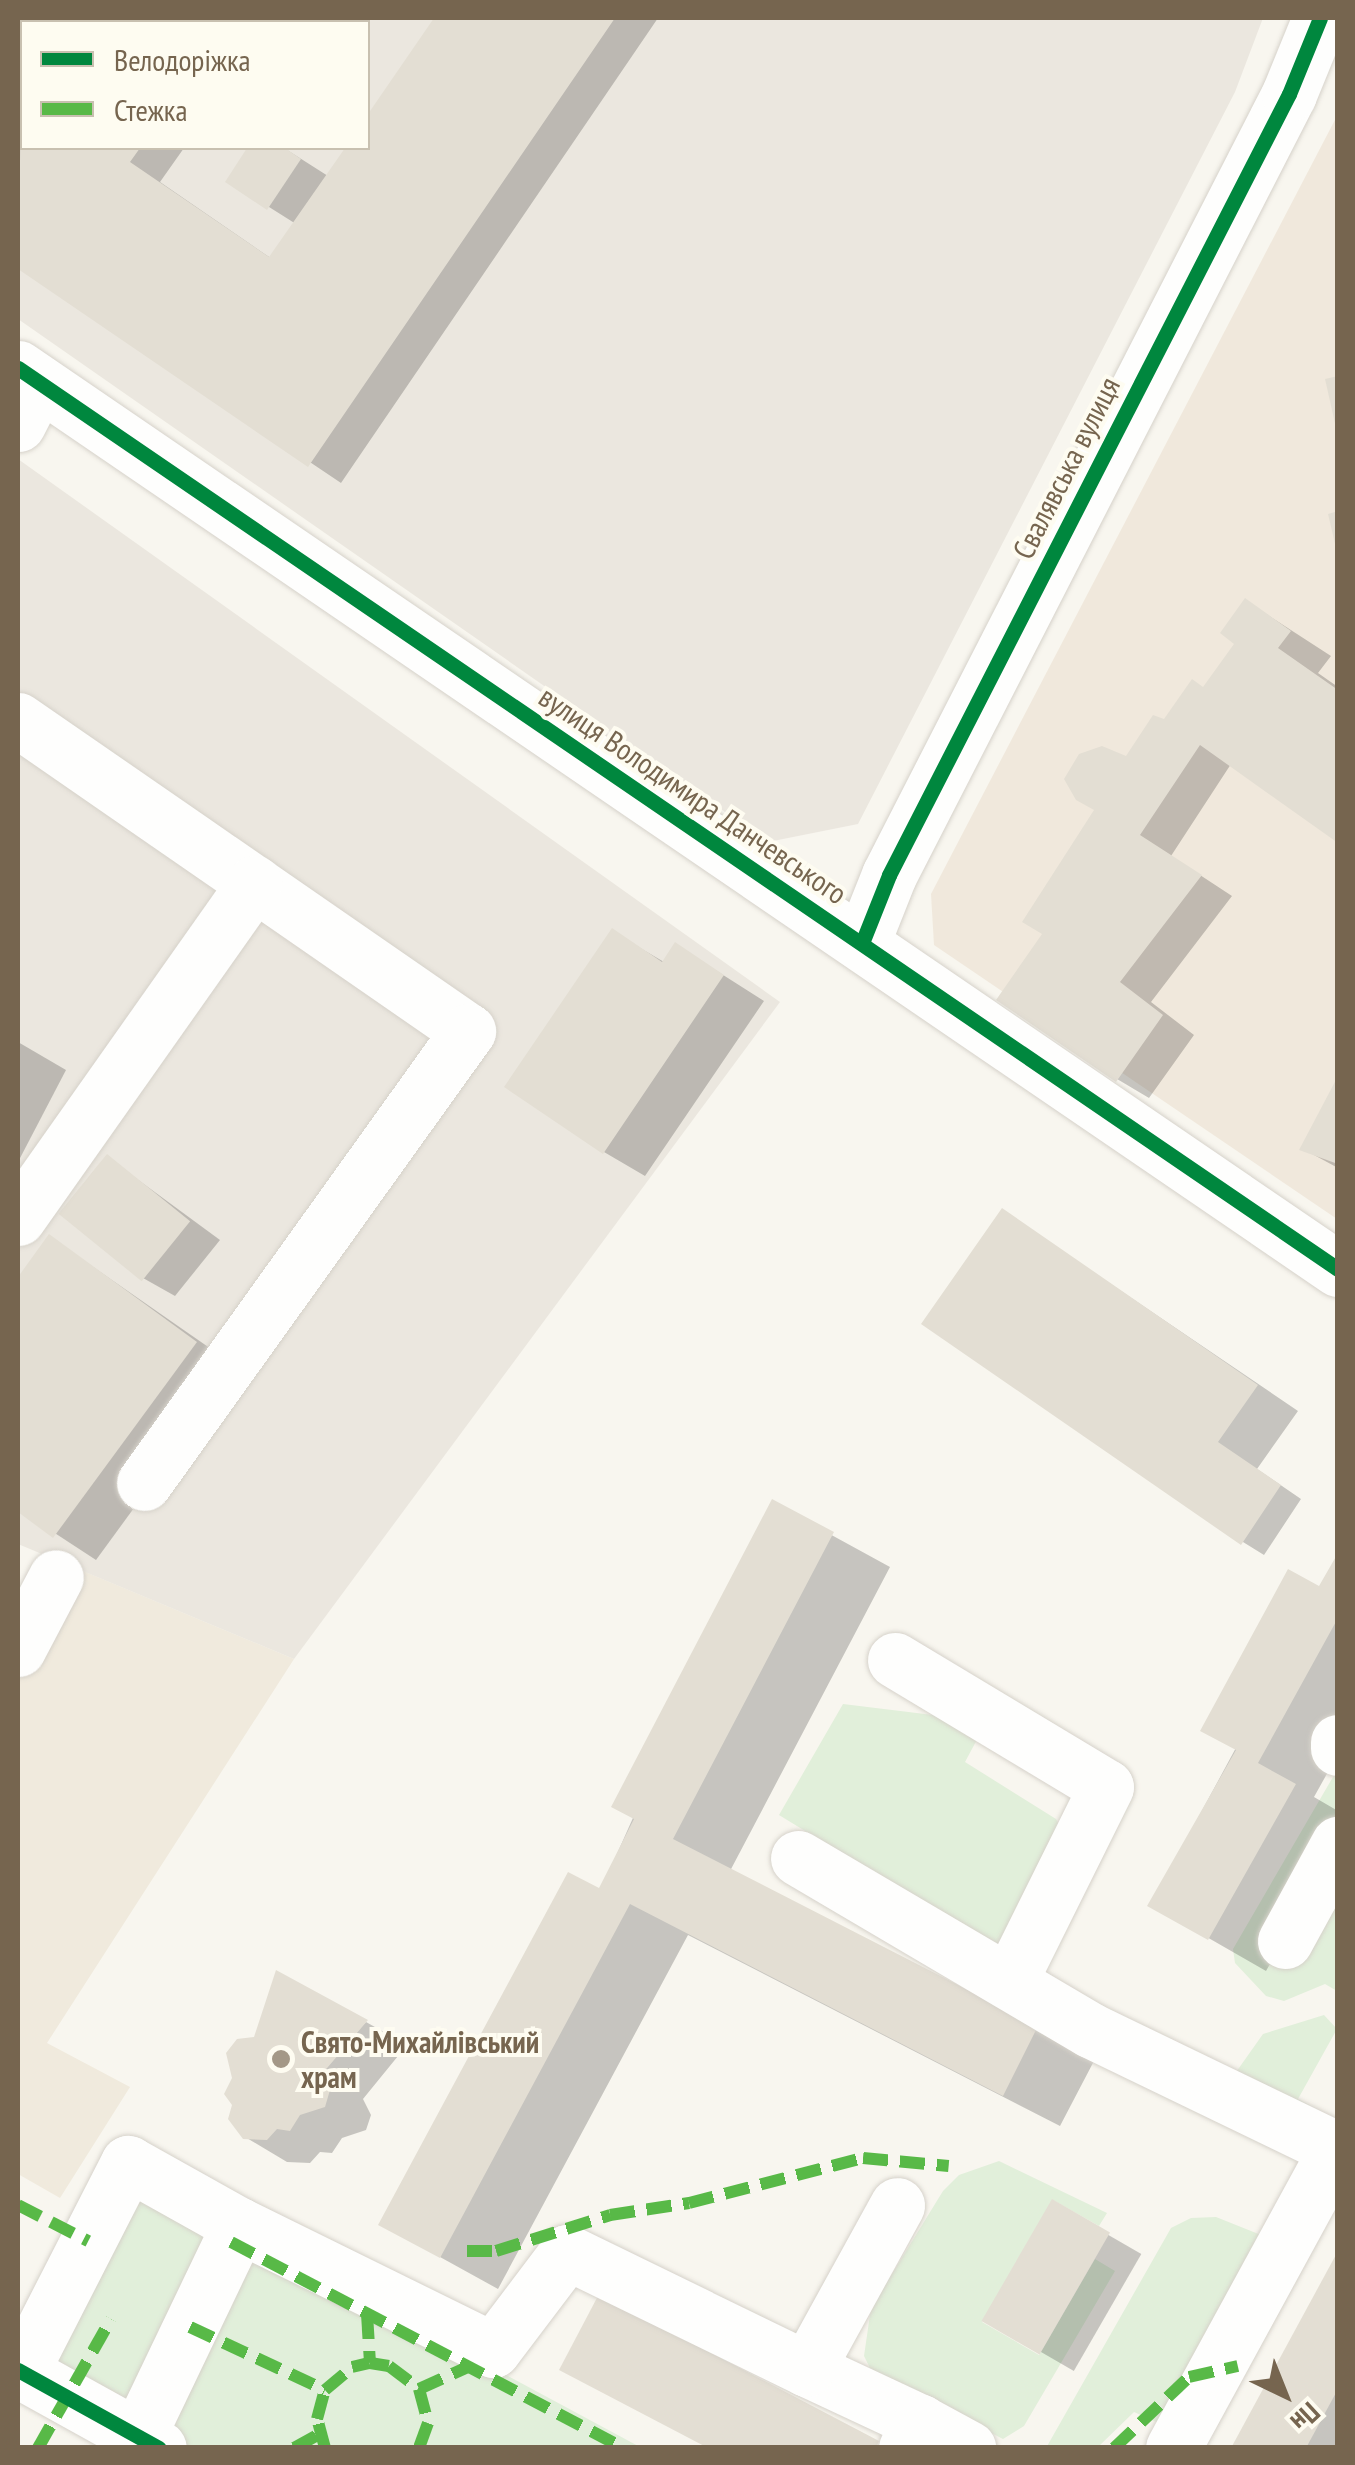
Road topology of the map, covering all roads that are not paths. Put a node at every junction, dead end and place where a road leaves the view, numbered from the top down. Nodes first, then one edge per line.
1 (1320, 18) edge
2 (25, 392) edge
3 (18, 720) edge
4 (254, 883) junction
5 (862, 943) junction
6 (18, 1218) edge
7 (1338, 1270) edge
8 (144, 1483) dead end
9 (56, 1577) dead end
10 (18, 1649) edge
11 (896, 1660) dead end
12 (1338, 1844) edge
13 (798, 1858) dead end
14 (1286, 1941) dead end
15 (1010, 1978) junction
16 (1336, 2147) edge
17 (897, 2205) dead end
18 (239, 2224) junction
19 (807, 2369) junction
20 (19, 2372) edge
21 (913, 2435) edge
22 (131, 2439) edge
23 (968, 2448) edge
24 (1174, 2448) edge

1 - 5 street, Свалявська вулиця
2 - 5 street, вулиця Володимира Данчевського
3 - 4 street
4 - 6 street
4 - 8 street
5 - 7 street, вулиця Володимира Данчевського
9 - 10 street
11 - 15 street
12 - 14 street
13 - 15 street
15 - 16 street
16 - 24 street
17 - 19 street
18 - 19 street
18 - 20 street
18 - 22 street
19 - 21 street
20 - 22 street
21 - 23 street

